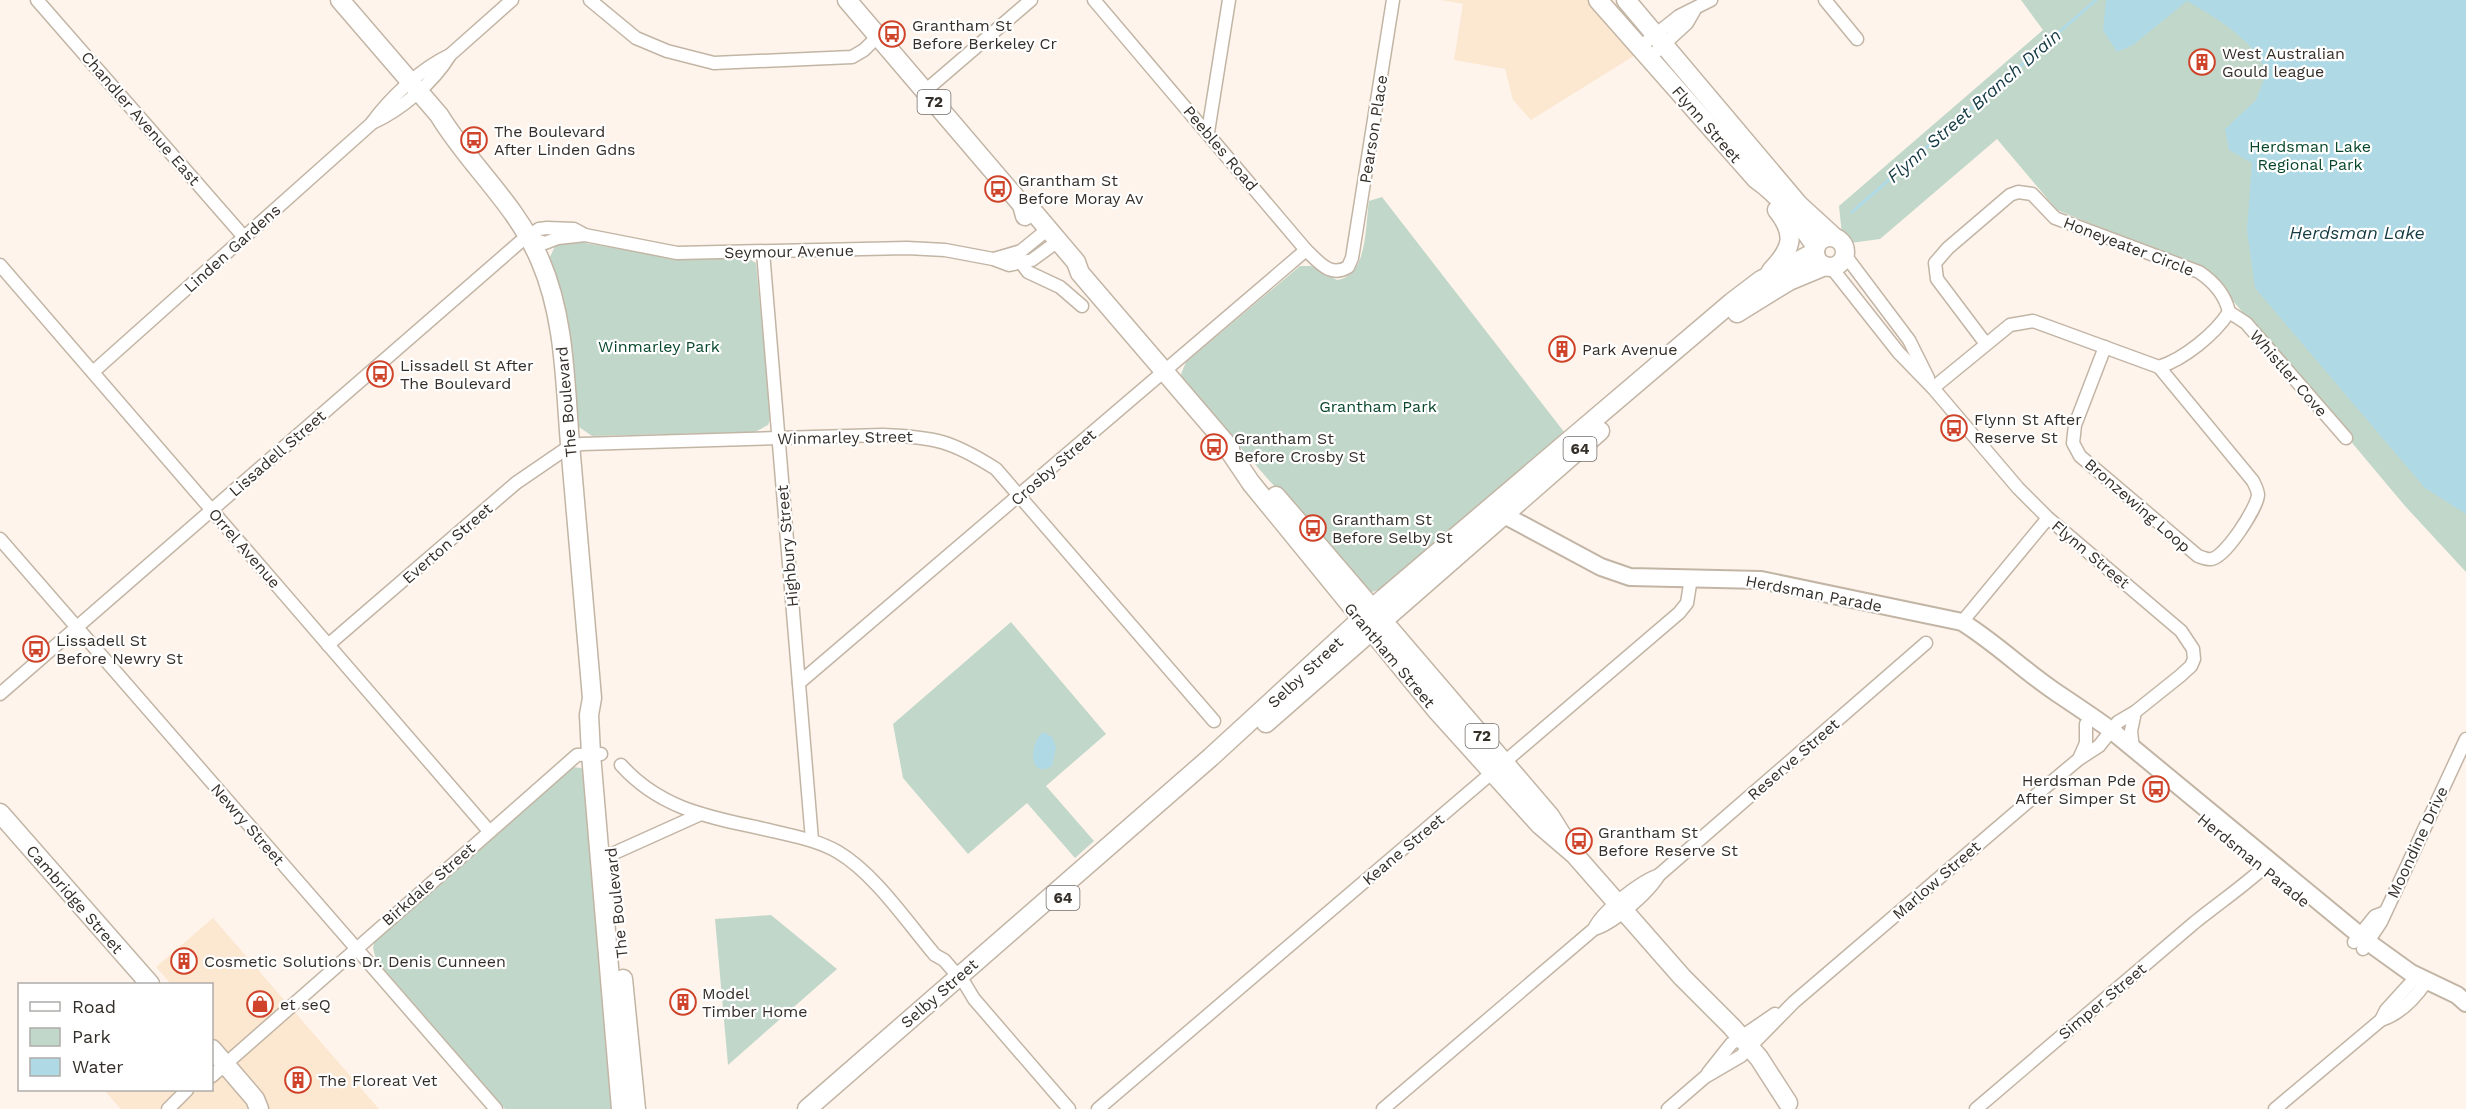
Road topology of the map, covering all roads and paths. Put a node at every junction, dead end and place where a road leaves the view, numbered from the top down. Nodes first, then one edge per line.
1 (37, 0) edge
2 (327, 0) edge
3 (340, 0) edge
4 (512, 0) edge
5 (590, 0) edge
6 (847, 0) edge
7 (1031, 0) edge
8 (1094, 0) edge
9 (1229, 0) edge
10 (1394, 0) edge
11 (1598, 0) edge
12 (1626, 0) edge
13 (1711, 0) edge
14 (1825, 0) edge
15 (878, 36) junction
16 (1660, 39) junction
17 (1857, 39) dead end
18 (1645, 52) junction
19 (411, 90) junction
20 (925, 91) junction
21 (1208, 132) junction
22 (1756, 179) junction
23 (244, 237) junction
24 (1049, 237) junction
25 (529, 238) junction
26 (1306, 250) junction
27 (763, 252) junction
28 (1826, 257) junction
29 (1352, 258) joint
30 (993, 259) junction
31 (1022, 264) junction
32 (0, 265) edge
33 (1761, 280) junction
34 (1082, 306) dead end
35 (2229, 312) junction
36 (1986, 344) junction
37 (2105, 347) junction
38 (2159, 367) junction
39 (93, 372) junction
40 (1165, 372) junction
41 (1933, 388) junction
42 (777, 438) junction
43 (2346, 438) dead end
44 (570, 446) junction
45 (1020, 496) junction
46 (212, 509) junction
47 (1500, 510) junction
48 (2048, 518) junction
49 (0, 539) edge
50 (1691, 578) junction
51 (1372, 621) junction
52 (1962, 622) junction
53 (76, 628) junction
54 (1926, 643) dead end
55 (328, 645) junction
56 (799, 683) junction
57 (0, 694) edge
58 (2057, 694) junction
59 (2135, 712) junction
60 (1214, 721) dead end
61 (2086, 724) junction
62 (2107, 734) junction
63 (2466, 739) edge
64 (2133, 749) junction
65 (596, 754) junction
66 (2079, 759) junction
67 (621, 765) dead end
68 (1498, 768) junction
69 (0, 813) edge
70 (701, 814) junction
71 (489, 831) junction
72 (812, 840) junction
73 (609, 856) junction
74 (2265, 863) junction
75 (1620, 907) junction
76 (2361, 942) junction
77 (356, 948) junction
78 (149, 983) edge
79 (2418, 983) junction
80 (962, 986) junction
81 (2465, 1003) edge
82 (1740, 1046) junction
83 (215, 1064) edge
84 (185, 1091) edge
85 (193, 1091) edge
86 (173, 1105) edge
87 (1791, 1106) edge
88 (258, 1109) edge
89 (496, 1109) edge
90 (621, 1109) edge
91 (636, 1109) edge
92 (807, 1109) edge
93 (820, 1109) edge
94 (1069, 1109) edge
95 (1098, 1109) edge
96 (1383, 1109) edge
97 (1668, 1109) edge
98 (1976, 1109) edge
99 (2275, 1109) edge

1 - 23 street, Chandler Avenue East
2 - 19 main road, The Boulevard
3 - 19 main road, The Boulevard
4 - 19 street, Linden Gardens
5 - 15 street
6 - 15 main road, Grantham Street / 72
7 - 20 street
8 - 21 street, Peebles Road
9 - 21 street
10 - 29 street, Pearson Place
11 - 18 main road, Flynn Street / 64
12 - 16 main road, Flynn Street / 64
13 - 16 street
14 - 17 street
15 - 20 main road, Grantham Street / 72
16 - 18 street
16 - 28 main road, Flynn Street / 64
18 - 22 main road, Flynn Street / 64
19 - 23 street, Linden Gardens
19 - 25 main road, The Boulevard
20 - 24 main road, Grantham Street / 72
21 - 26 street, Peebles Road
22 - 28 main road, Flynn Street / 64
22 - 33 main road, 64
23 - 39 street, Linden Gardens
24 - 30 street, Seymour Avenue
24 - 31 street
24 - 40 main road, Grantham Street / 72
25 - 27 street, Seymour Avenue
25 - 44 main road, The Boulevard
25 - 46 street, Lissadell Street
26 - 29 street, Peebles Road
26 - 40 street, Crosby Street
27 - 30 street, Seymour Avenue
27 - 42 street, Highbury Street
28 - 33 main road, Selby Street / 64
28 - 41 street, Flynn Street
28 - 41 street, Flynn Street
28 - 47 main road, Selby Street / 64
30 - 31 street, Seymour Avenue
31 - 34 street, Seymour Avenue
32 - 39 street, Orrel Avenue
33 - 47 main road, Selby Street / 64
35 - 36 street, Honeyeater Circle
35 - 38 street
35 - 43 street, Whistler Cove
36 - 37 street
36 - 41 street
37 - 38 street
37 - 38 street, Bronzewing Loop
39 - 46 street, Orrel Avenue
40 - 45 street, Crosby Street
40 - 51 main road, Grantham Street / 72
41 - 48 street, Flynn Street
42 - 44 street, Winmarley Street
42 - 45 street, Winmarley Street
42 - 56 street, Highbury Street
44 - 55 street, Everton Street
44 - 65 main road, The Boulevard
45 - 56 street, Crosby Street
45 - 60 street, Winmarley Street
46 - 53 street, Lissadell Street
46 - 55 street, Orrel Avenue
47 - 50 main road, Herdsman Parade
47 - 51 main road, Selby Street / 64
48 - 52 street
48 - 59 street, Flynn Street
49 - 53 street, Newry Street
50 - 52 main road, Herdsman Parade
50 - 68 street, Keane Street
51 - 68 main road, Grantham Street / 72
51 - 80 main road, Selby Street / 64
52 - 58 main road, Herdsman Parade
53 - 57 street, Lissadell Street
53 - 77 street, Newry Street
54 - 75 street, Reserve Street
55 - 71 street, Orrel Avenue
56 - 72 street, Highbury Street
58 - 61 main road, Herdsman Parade
58 - 62 main road, Herdsman Parade
59 - 62 street, Flynn Street
59 - 64 street
61 - 62 main road, Herdsman Parade
61 - 66 street
62 - 64 main road, Herdsman Parade
62 - 66 street, Marlow Street
62 - 74 main road, Herdsman Parade
63 - 76 street, Moondine Drive
64 - 74 main road, Herdsman Parade
65 - 71 street, Birkdale Street
65 - 73 main road, The Boulevard
66 - 82 street, Marlow Street
67 - 70 street
68 - 75 main road, Grantham Street / 72
68 - 95 street, Keane Street
69 - 78 main road, Cambridge Street
70 - 72 street
70 - 73 street
71 - 77 street, Birkdale Street
72 - 80 street
73 - 90 main road, The Boulevard
73 - 91 main road, The Boulevard
74 - 76 main road, Herdsman Parade
74 - 98 street, Simper Street
75 - 82 main road, Grantham Street / 72
75 - 96 street, Reserve Street
76 - 79 main road, Herdsman Parade
77 - 83 street, Birkdale Street
77 - 89 street, Newry Street
79 - 81 main road, Herdsman Parade
79 - 99 street
80 - 92 main road, Selby Street / 64
80 - 93 main road, Selby Street / 64
80 - 94 street
82 - 87 main road, Grantham Street / 72
82 - 97 street, Marlow Street
83 - 88 main road
84 - 86 street
85 - 86 street

